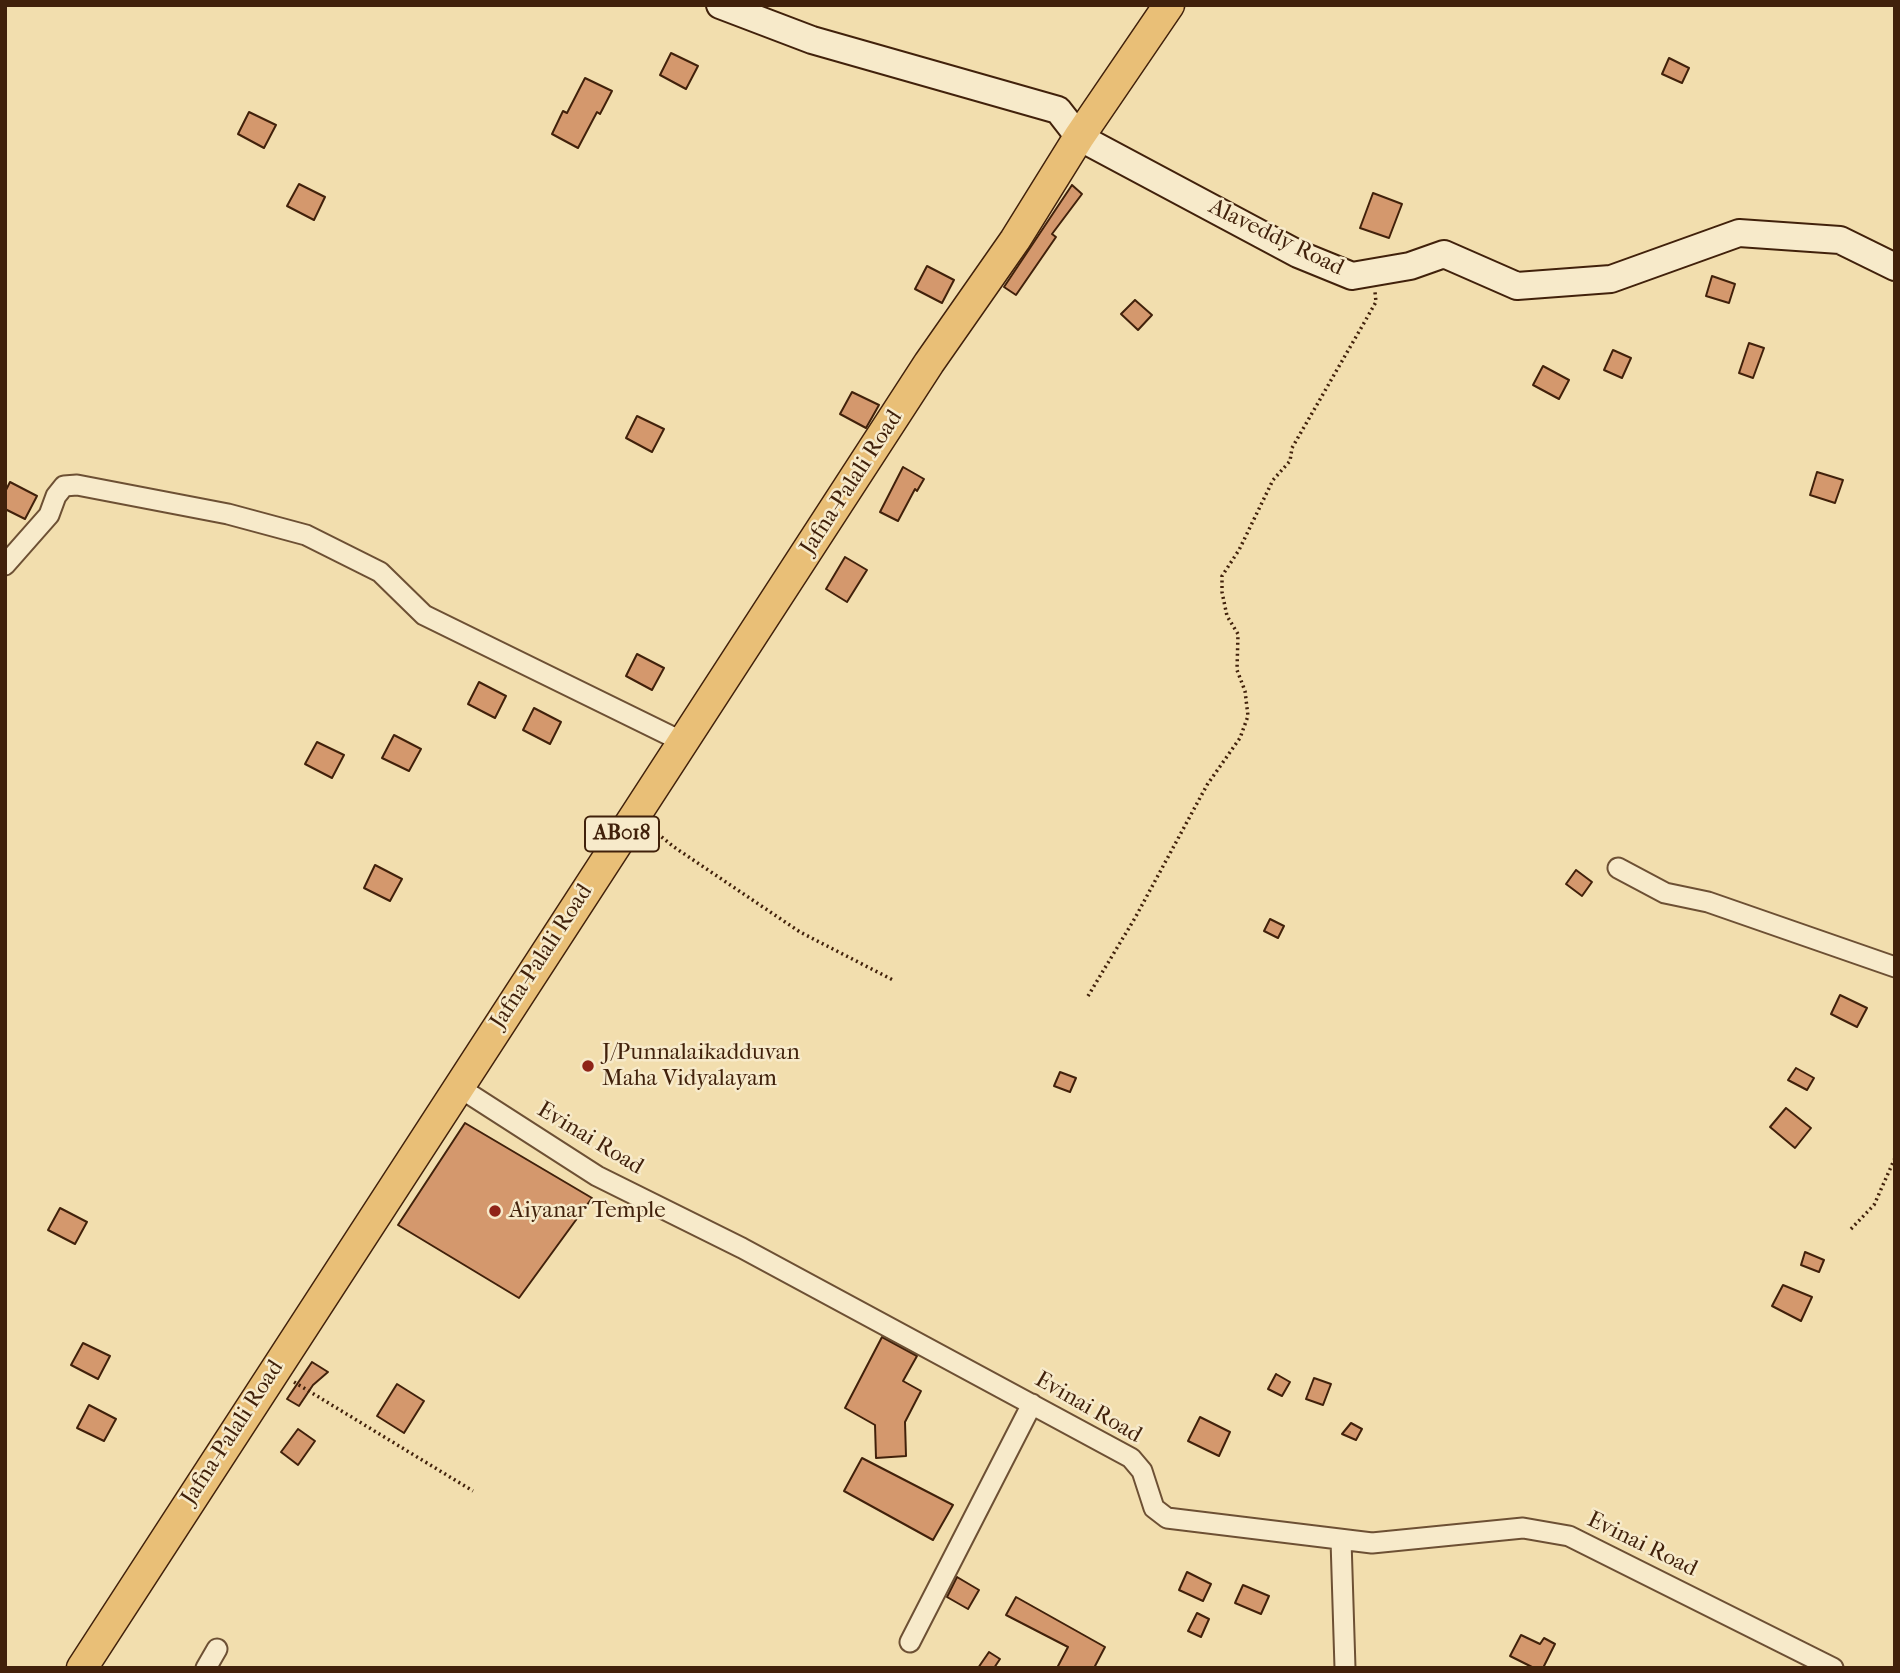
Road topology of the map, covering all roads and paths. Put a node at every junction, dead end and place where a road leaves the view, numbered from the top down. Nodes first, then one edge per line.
1 (720, 5) edge
2 (1169, 5) edge
3 (1079, 137) junction
4 (1895, 267) edge
5 (1373, 272) junction
6 (5, 565) edge
7 (683, 743) junction
8 (635, 815) junction
9 (1618, 868) dead end
10 (1895, 967) edge
11 (893, 980) dead end
12 (1087, 996) dead end
13 (457, 1086) junction
14 (1895, 1158) edge
15 (1850, 1229) dead end
16 (274, 1369) junction
17 (1032, 1405) junction
18 (473, 1491) dead end
19 (1341, 1540) junction
20 (910, 1642) dead end
21 (217, 1648) dead end
22 (82, 1668) edge
23 (206, 1668) edge
24 (1345, 1668) edge
25 (1833, 1668) edge

1 - 3 street, Alaveddy Road
2 - 3 main road, Jafna-Palali Road / AB018
3 - 5 street, Alaveddy Road
3 - 7 main road, Jafna-Palali Road / AB018
4 - 5 street, Alaveddy Road
5 - 12 path
6 - 7 street
7 - 8 main road, Jafna-Palali Road / AB018
8 - 11 path
8 - 13 main road, Jafna-Palali Road / AB018
9 - 10 street
13 - 16 main road, Jafna-Palali Road / AB018
13 - 17 street, Evinai Road
14 - 15 path
16 - 18 path
16 - 22 main road, Jafna-Palali Road / AB018
17 - 19 street, Evinai Road
17 - 20 street
19 - 24 street
19 - 25 street, Evinai Road
21 - 23 street

